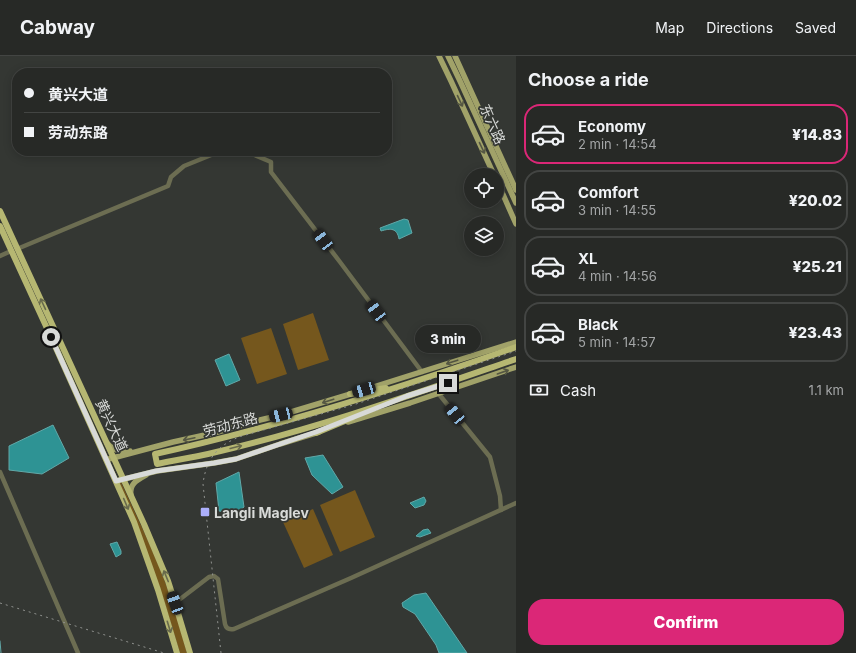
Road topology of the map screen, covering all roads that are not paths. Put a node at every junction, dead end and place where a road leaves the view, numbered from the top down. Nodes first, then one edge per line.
1 (439, 56) edge
2 (448, 56) edge
3 (454, 56) edge
4 (489, 130) junction
5 (487, 141) junction
6 (209, 156) edge
7 (257, 156) edge
8 (491, 168) edge
9 (516, 190) edge
10 (504, 197) edge
11 (516, 203) edge
12 (0, 211) edge
13 (516, 224) edge
14 (0, 226) edge
15 (14, 250) junction
16 (0, 256) edge
17 (516, 342) edge
18 (516, 347) edge
19 (515, 360) edge
20 (516, 367) edge
21 (422, 372) junction
22 (434, 376) junction
23 (438, 393) junction
24 (350, 394) junction
25 (407, 396) junction
26 (316, 432) junction
27 (106, 442) junction
28 (162, 445) junction
29 (114, 458) junction
30 (106, 460) junction
31 (156, 471) junction
32 (0, 472) edge
33 (124, 479) junction
34 (116, 481) junction
35 (131, 495) junction
36 (516, 503) edge
37 (501, 510) junction
38 (175, 603) junction
39 (78, 653) edge
40 (177, 653) edge
41 (190, 653) edge

1 -> 8 main road, 东六路
2 - 5 main road, 东六路
3 - 4 main road
4 - 5 main road
4 - 9 main road
5 - 11 main road, 东六路
6 - 15 street
7 - 21 street
10 - 13 main road
12 - 15 highway, 黄兴大道
14 - 15 highway, 黄兴大道
15 - 16 street
27 -> 15 highway, 黄兴大道
15 - 30 highway, 黄兴大道
17 -> 21 main road
18 - 22 highway, 劳动东路
19 - 25 highway, 劳动东路
23 -> 20 main road
21 - 24 main road
22 - 24 highway
22 -> 25 highway, 劳动东路
23 - 26 main road
23 - 37 street
24 -> 28 main road
25 - 26 highway
26 - 31 main road
27 - 28 main road
27 - 29 highway, 黄兴大道
28 - 29 main road
29 - 30 main road
29 - 33 highway, 黄兴大道
30 - 34 highway, 黄兴大道
31 - 33 main road
31 - 35 main road
32 - 39 street
33 - 34 main road
33 - 35 highway, 黄兴大道
34 -> 40 highway, 黄兴大道
38 -> 35 highway, 黄兴大道
36 - 37 street
37 - 38 street
38 - 41 highway, 黄兴大道

